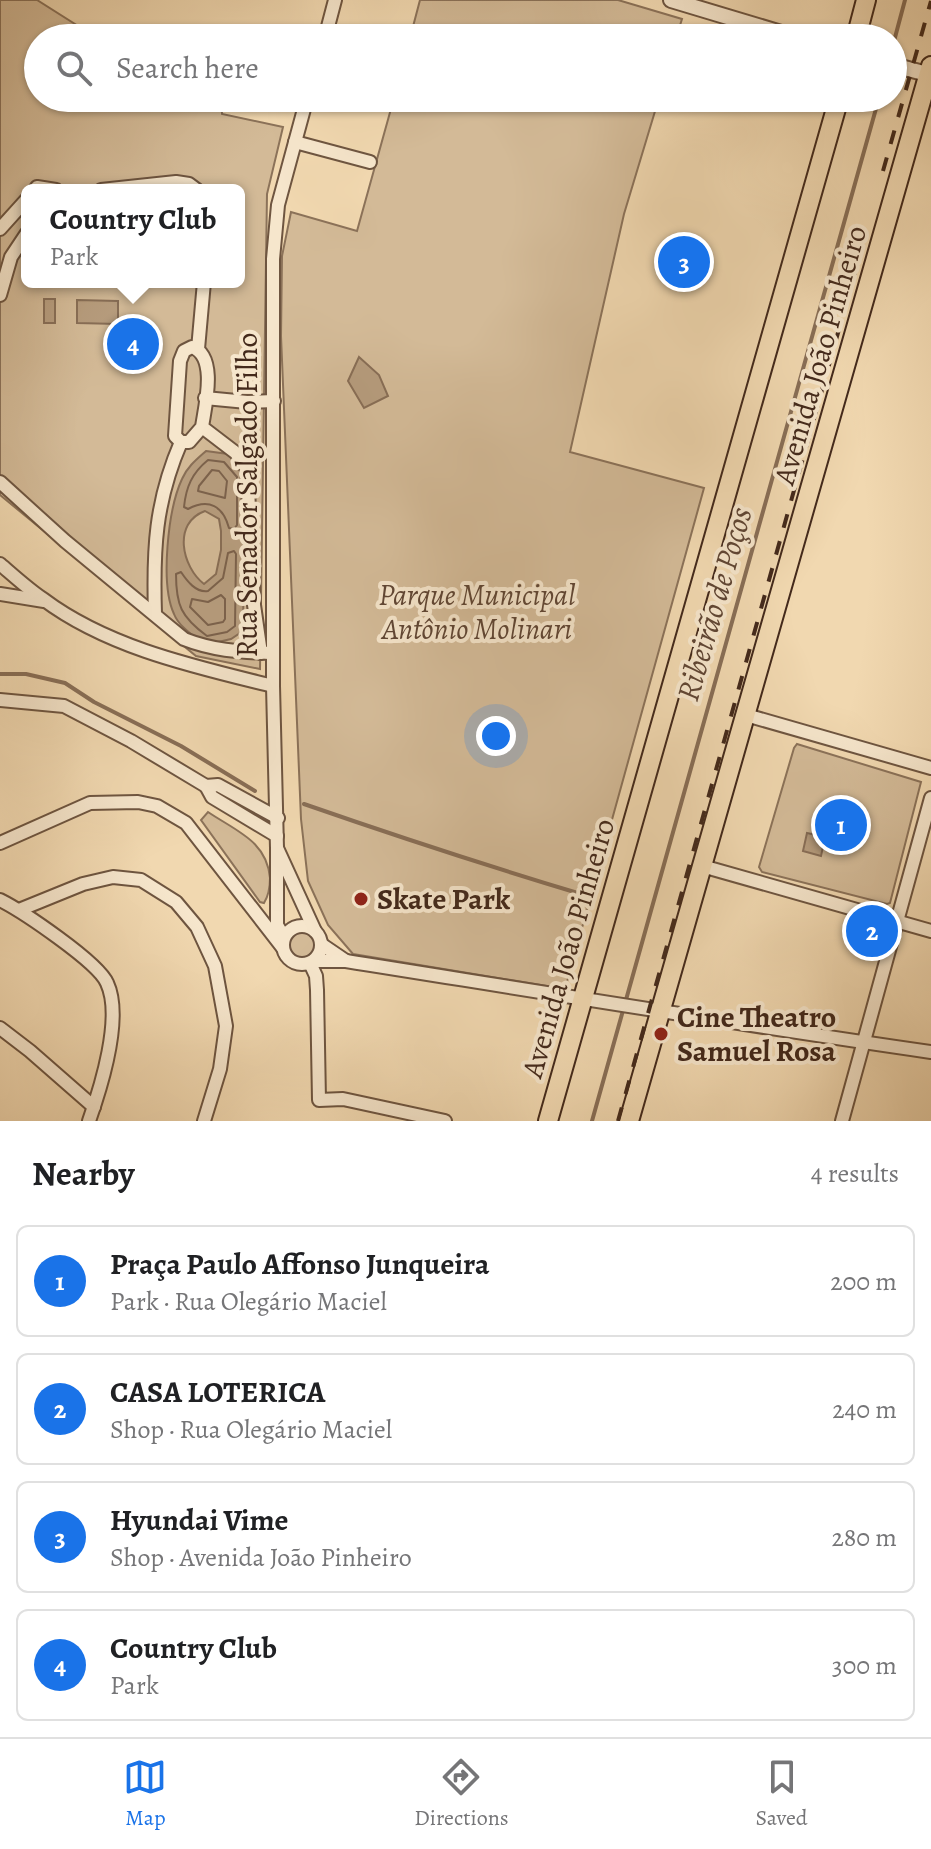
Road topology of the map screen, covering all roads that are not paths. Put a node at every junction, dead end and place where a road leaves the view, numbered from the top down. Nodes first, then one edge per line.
1 (335, 0) edge
2 (671, 0) edge
3 (866, 0) edge
4 (329, 24) edge
5 (751, 24) edge
6 (860, 24) edge
7 (907, 71) edge
8 (926, 78) edge
9 (303, 112) edge
10 (835, 112) edge
11 (295, 142) junction
12 (370, 162) dead end
13 (21, 206) edge
14 (0, 229) edge
15 (21, 242) edge
16 (203, 288) edge
17 (0, 295) edge
18 (198, 349) junction
19 (205, 398) junction
20 (274, 401) junction
21 (202, 427) junction
22 (181, 442) junction
23 (0, 482) edge
24 (0, 564) edge
25 (0, 594) edge
26 (44, 601) junction
27 (155, 614) junction
28 (267, 653) junction
29 (273, 686) junction
30 (0, 700) edge
31 (746, 715) junction
32 (931, 768) edge
33 (206, 786) junction
34 (931, 798) edge
35 (278, 818) junction
36 (277, 842) junction
37 (0, 843) edge
38 (702, 866) junction
39 (0, 900) edge
40 (19, 910) junction
41 (896, 921) junction
42 (931, 931) edge
43 (318, 937) junction
44 (284, 942) junction
45 (346, 961) junction
46 (311, 962) junction
47 (582, 998) junction
48 (661, 1013) junction
49 (0, 1028) edge
50 (863, 1043) junction
51 (931, 1052) edge
52 (94, 1107) junction
53 (89, 1121) edge
54 (204, 1121) edge
55 (445, 1121) edge
56 (548, 1121) edge
57 (629, 1121) edge
58 (842, 1121) edge

1 - 4 street
2 - 5 street
3 - 6 main road
7 - 8 street
8 - 31 main road, Avenida João Pinheiro
9 - 11 street, Rua Senador Salgado Filho
10 - 47 main road, Avenida João Pinheiro
11 - 12 street
11 - 20 street, Rua Senador Salgado Filho
13 - 14 street
15 - 17 street
16 - 18 street
18 - 19 street
18 - 22 street
19 - 20 street
19 - 21 street
20 - 28 street, Rua Senador Salgado Filho
21 - 22 street
21 - 28 street
22 - 27 street
23 - 27 street
24 - 26 street
25 - 26 street
26 - 29 street
27 - 28 street
28 - 29 street, Rua Senador Salgado Filho
29 - 35 street, Rua Senador Salgado Filho
30 - 33 street
31 - 32 street
31 - 38 main road, Avenida João Pinheiro
33 - 35 street
33 - 36 street
34 - 41 street
35 - 36 street, Rua Senador Salgado Filho
36 - 43 street
36 - 44 street, Rua Senador Salgado Filho
37 - 44 street
38 - 41 street
38 - 48 main road, Avenida João Pinheiro
39 - 40 street
40 - 52 street
40 - 54 street
41 - 42 street
41 - 50 street
43 - 44 street
43 - 45 street
43 - 46 street
44 - 46 street
45 - 46 street
45 - 47 street
46 - 55 street
47 - 48 street
47 - 56 main road, Avenida João Pinheiro
48 - 50 street
48 - 57 main road, Avenida João Pinheiro
49 - 52 street
50 - 51 street
50 - 58 street
52 - 53 street

